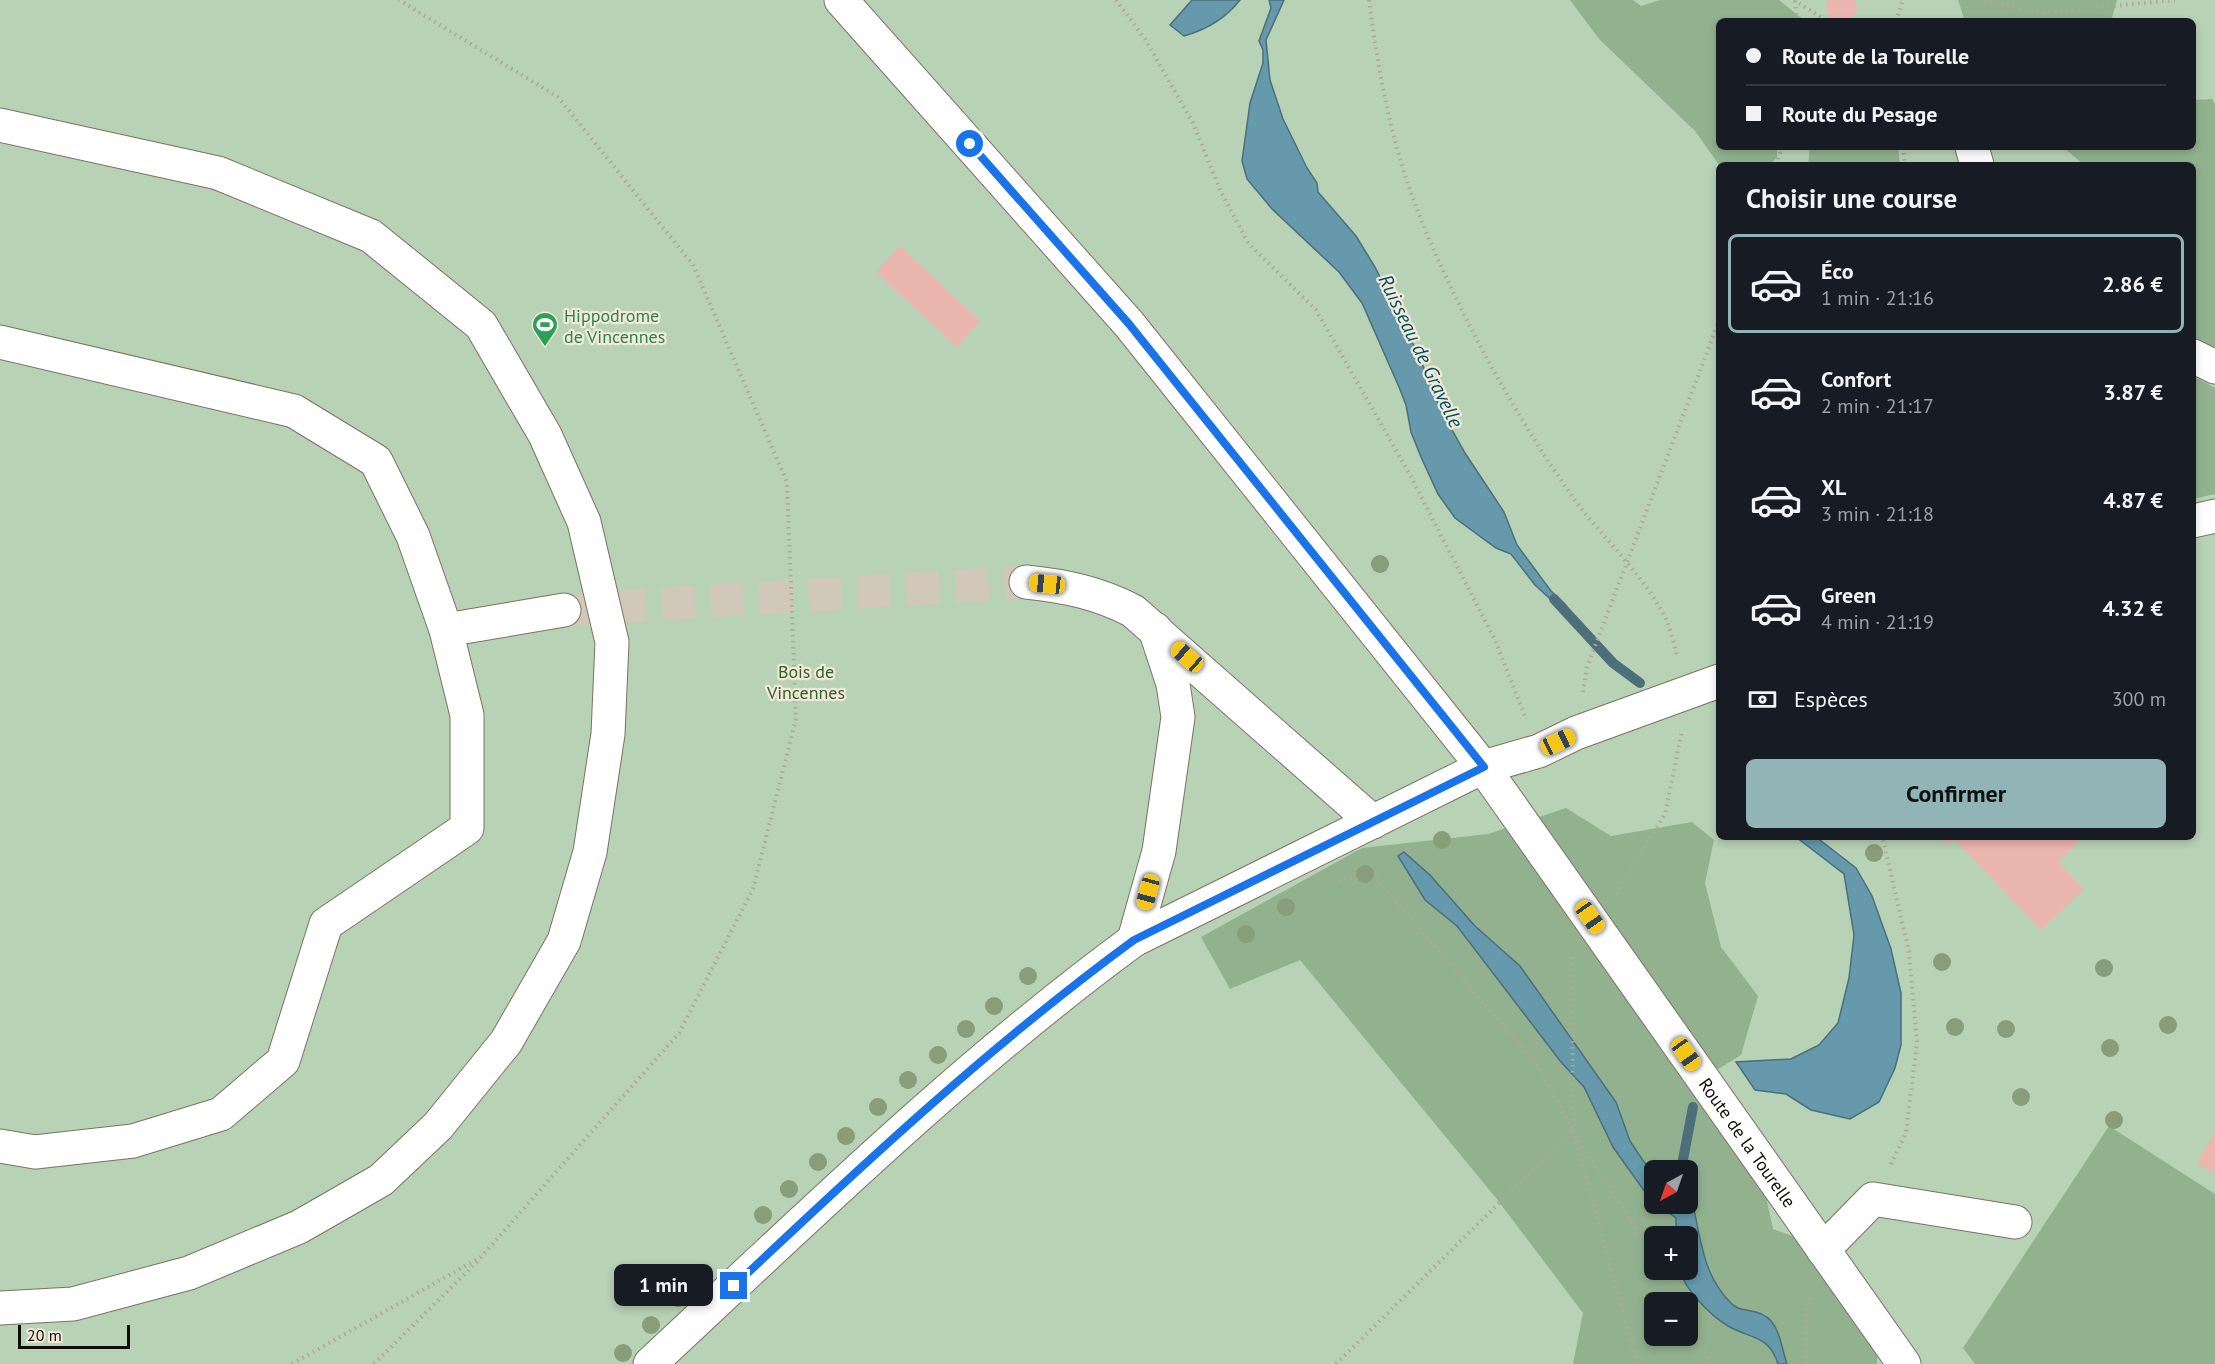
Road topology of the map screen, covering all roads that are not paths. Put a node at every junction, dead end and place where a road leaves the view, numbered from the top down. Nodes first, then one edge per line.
1 (841, 0) edge
2 (0, 125) edge
3 (0, 342) edge
4 (2196, 358) edge
5 (2215, 367) edge
6 (2215, 516) edge
7 (2196, 520) edge
8 (1026, 582) tunnel mouth
9 (564, 610) tunnel mouth
10 (1154, 628) junction
11 (446, 630) junction
12 (1704, 687) edge
13 (1484, 767) junction
14 (1373, 822) junction
15 (1134, 940) junction
16 (0, 1146) edge
17 (2015, 1222) dead end
18 (1823, 1250) junction
19 (0, 1308) edge
20 (650, 1364) edge
21 (1904, 1364) edge

1 - 13 street, Route de la Tourelle
2 - 19 street
3 - 11 street
4 - 5 street
6 - 7 street
8 - 10 street
9 - 11 street
10 - 14 street
10 - 15 street
11 - 16 street
12 - 13 street
13 - 14 street
13 - 18 street, Route de la Tourelle
14 - 15 street
15 - 20 street
17 - 18 street
18 - 21 street, Route de la Tourelle

